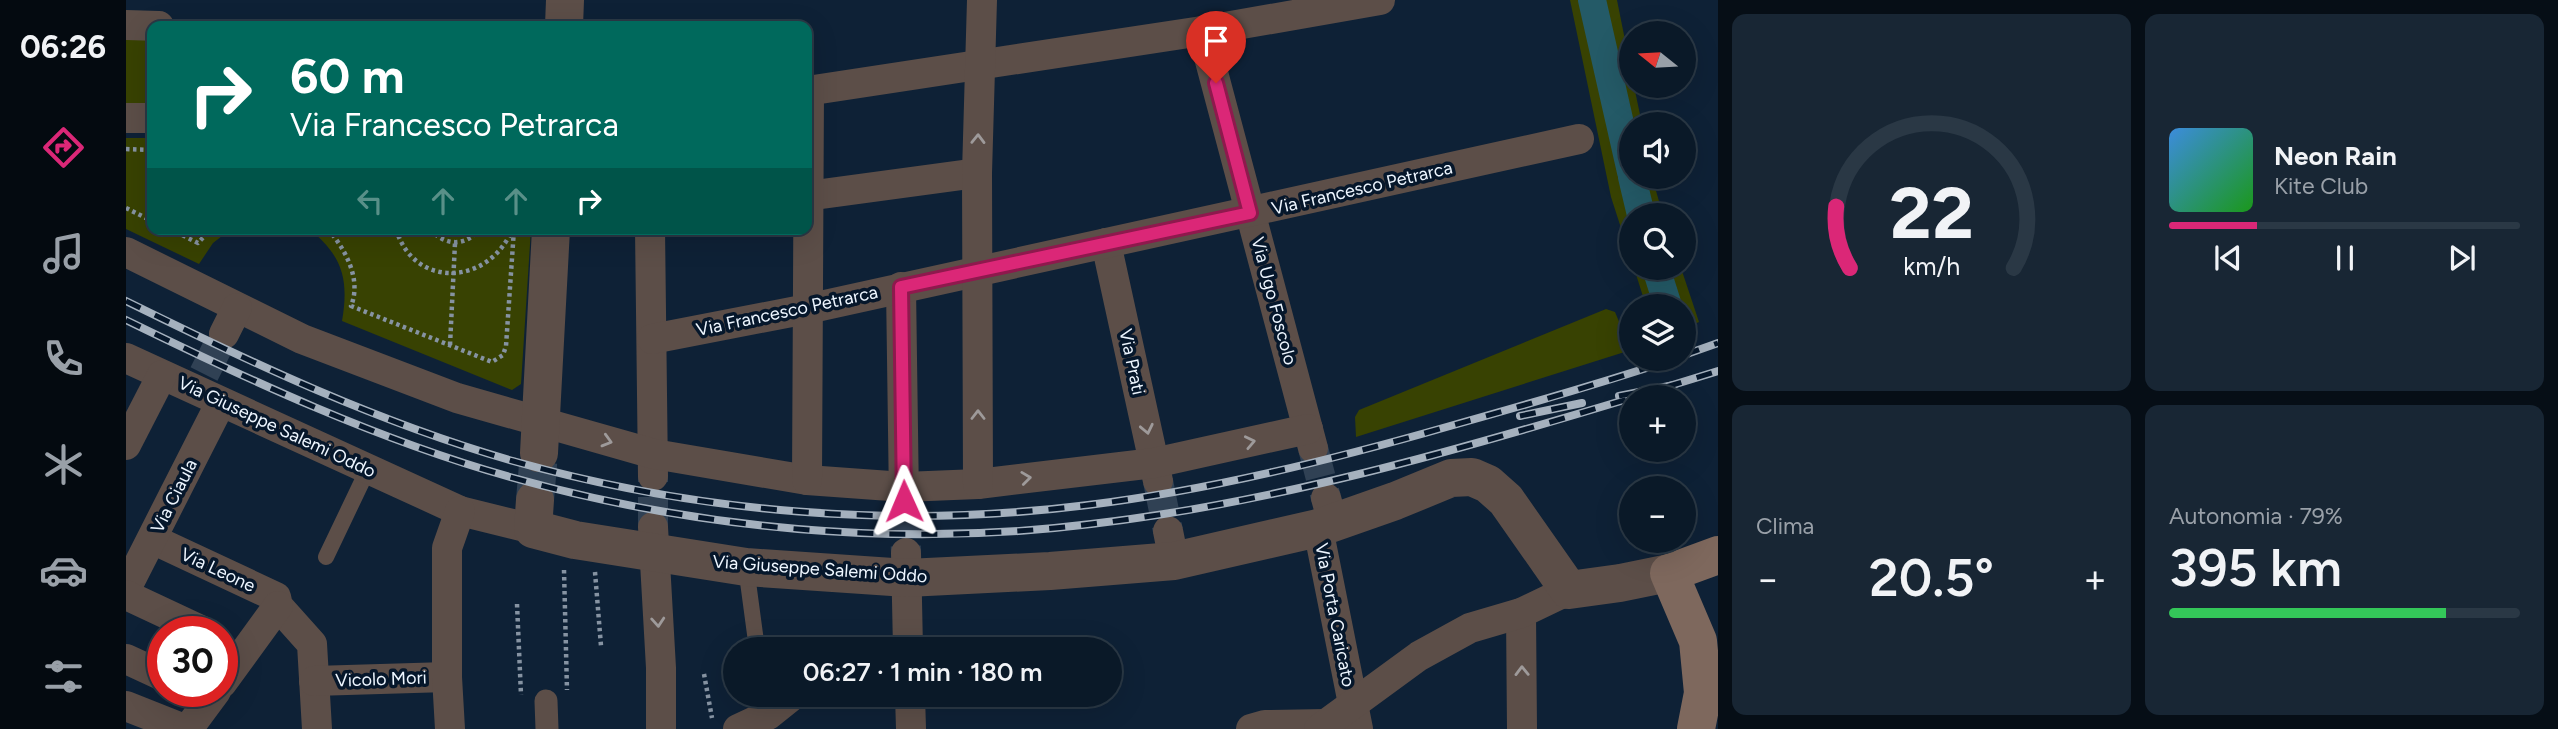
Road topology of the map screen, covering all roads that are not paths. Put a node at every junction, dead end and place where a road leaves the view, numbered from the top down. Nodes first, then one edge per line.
1 (565, 0) edge
2 (982, 0) edge
3 (1380, 0) edge
4 (564, 21) edge
5 (126, 24) edge
6 (147, 25) edge
7 (1202, 31) junction
8 (979, 65) junction
9 (812, 89) edge
10 (126, 118) edge
11 (147, 118) edge
12 (1579, 139) dead end
13 (977, 173) junction
14 (812, 195) edge
15 (1250, 213) junction
16 (551, 235) edge
17 (650, 235) edge
18 (807, 235) edge
19 (1106, 243) junction
20 (126, 252) edge
21 (978, 270) junction
22 (901, 287) junction
23 (237, 308) junction
24 (807, 309) junction
25 (224, 334) tunnel mouth
26 (652, 339) junction
27 (126, 358) edge
28 (162, 375) junction
29 (207, 389) junction
30 (540, 437) junction
31 (126, 445) edge
32 (653, 465) junction
33 (368, 469) junction
34 (1156, 472) junction
35 (807, 480) junction
36 (978, 484) junction
37 (904, 494) junction
38 (460, 511) junction
39 (1326, 516) junction
40 (557, 527) joint
41 (152, 539) junction
42 (653, 540) junction
43 (1718, 555) edge
44 (326, 556) dead end
45 (907, 566) junction
46 (747, 567) junction
47 (1669, 573) junction
48 (126, 589) edge
49 (1569, 590) junction
50 (126, 595) edge
51 (278, 606) junction
52 (1521, 612) junction
53 (171, 616) edge
54 (756, 637) edge
55 (905, 637) edge
56 (238, 641) edge
57 (126, 659) edge
58 (147, 669) edge
59 (447, 677) junction
60 (314, 681) junction
61 (546, 701) road end
62 (126, 706) edge
63 (200, 707) edge
64 (769, 707) edge
65 (910, 707) edge
66 (1355, 716) edge
67 (1322, 727) edge
68 (186, 729) edge
69 (317, 729) edge
70 (450, 729) edge
71 (547, 729) edge
72 (661, 729) edge
73 (737, 729) edge
74 (911, 729) edge
75 (1251, 729) edge
76 (1522, 729) edge
77 (1696, 729) edge

1 - 4 street
2 - 8 street
3 - 7 street
5 - 6 street
7 - 8 street
7 - 15 street, Via Ugo Foscolo
8 - 9 street
13 -> 8 street
10 - 11 street
12 - 15 street, Via Francesco Petrarca
13 - 14 street
13 - 21 street
15 - 19 street, Via Francesco Petrarca
34 -> 15 street, Via Ugo Foscolo
16 - 30 street
17 - 26 street
18 - 24 street
19 - 21 street, Via Francesco Petrarca
19 -> 34 street, Via Prati
20 - 23 street
21 - 22 street, Via Francesco Petrarca
36 -> 21 street
22 - 24 street, Via Francesco Petrarca
22 - 37 street
23 - 25 street
23 - 30 street
24 - 26 street, Via Francesco Petrarca
24 - 35 street
26 - 32 street
27 - 28 street, Via Giuseppe Salemi Oddo
28 - 29 street, Via Giuseppe Salemi Oddo
28 - 31 street
29 - 33 street, Via Giuseppe Salemi Oddo
29 - 41 street, Via Ciaula
30 -> 32 street
32 - 35 street
33 - 38 street, Via Giuseppe Salemi Oddo
33 - 44 lane
36 -> 34 street
35 - 37 street
36 - 37 street
38 - 40 street, Via Giuseppe Salemi Oddo
38 - 59 street
39 - 45 street, Via Giuseppe Salemi Oddo
39 - 49 street, Via Giuseppe Salemi Oddo
39 - 66 street, Via Porta Caricato
40 - 42 street, Via Giuseppe Salemi Oddo
41 - 48 street, Via Ciaula
41 - 51 street, Via Leone
42 - 46 street, Via Giuseppe Salemi Oddo
42 -> 72 street
43 - 47 main road
45 - 46 street, Via Giuseppe Salemi Oddo
45 - 55 street
46 - 54 lane
47 - 49 street
47 - 77 main road
49 - 52 street
50 - 53 street
51 - 56 street
51 - 60 street
52 - 66 street
76 -> 52 street
57 - 58 street
59 - 60 street, Vicolo Mori
59 - 70 street
60 - 69 street
61 - 71 street
62 - 68 street
63 - 68 street
64 - 73 street
65 - 74 street
66 - 67 street
67 - 75 street

